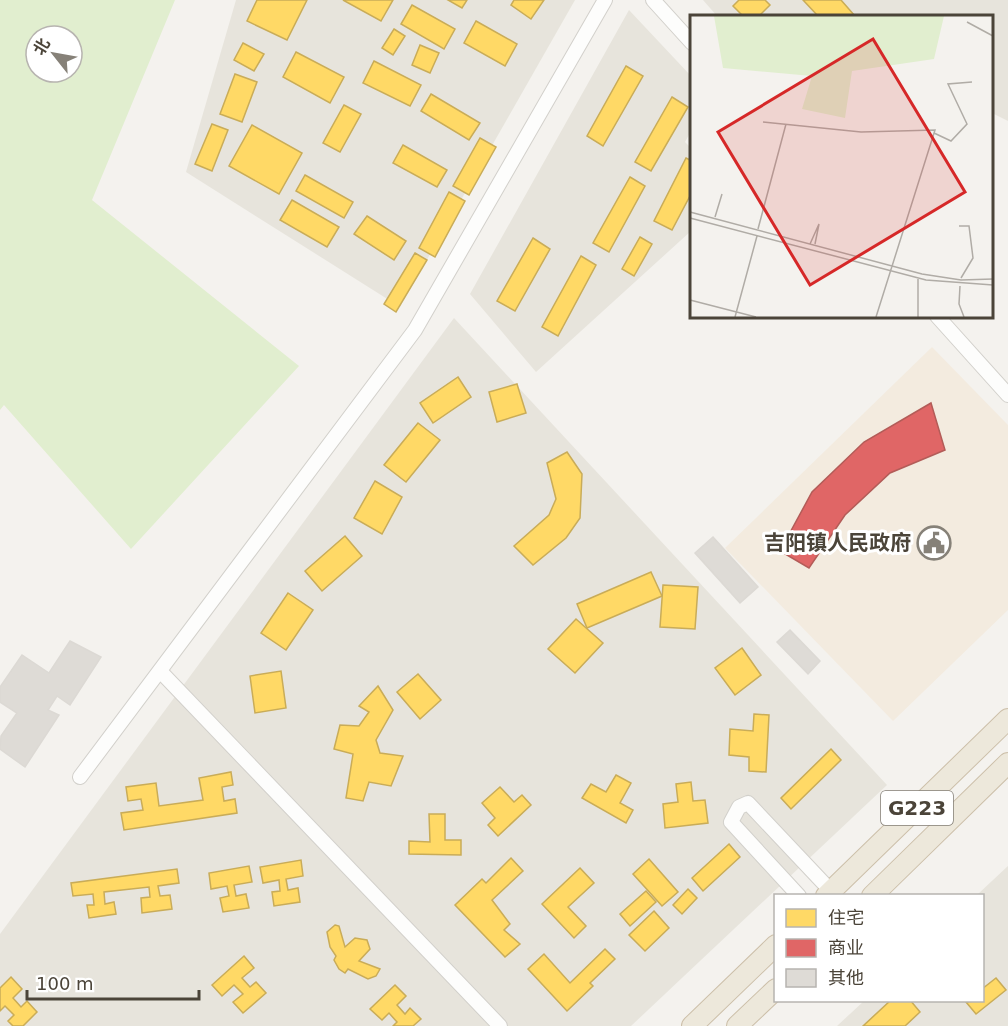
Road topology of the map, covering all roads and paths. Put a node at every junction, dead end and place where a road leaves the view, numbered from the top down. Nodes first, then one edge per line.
1 (605, 0) edge
2 (653, 0) edge
3 (690, 41) edge
4 (940, 318) edge
5 (1008, 395) edge
6 (159, 671) junction
7 (1008, 719) edge
8 (1008, 763) edge
9 (80, 777) dead end
10 (829, 893) edge
11 (797, 894) edge
12 (874, 894) edge
13 (774, 947) edge
14 (774, 991) edge
15 (500, 1026) edge
16 (692, 1026) edge
17 (737, 1026) edge

1 - 6 street
2 - 3 street
4 - 5 street
6 - 9 street
6 - 15 street
7 - 10 highway, G223
8 - 12 highway, G223
10 - 11 street
13 - 16 highway
14 - 17 highway

